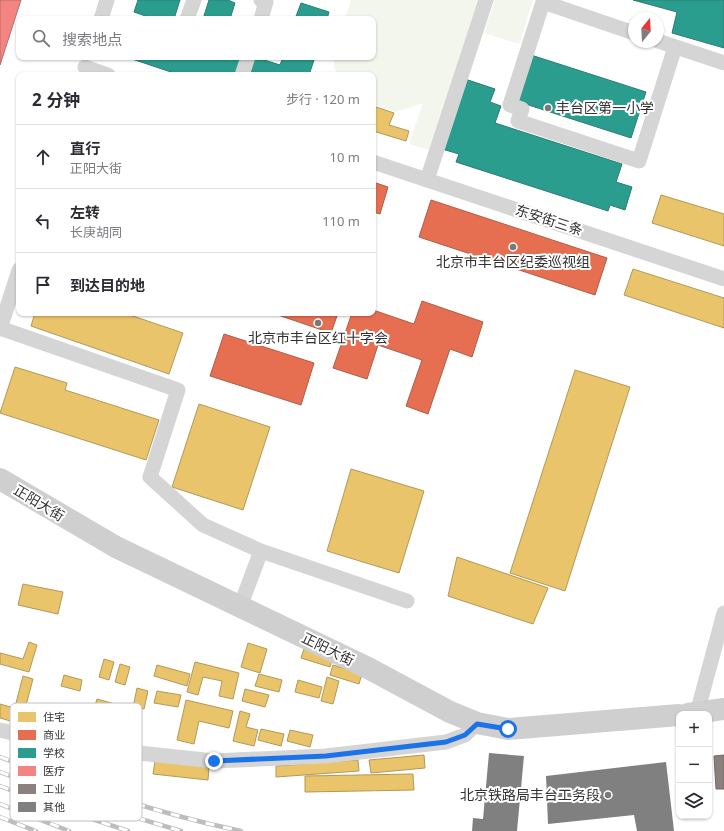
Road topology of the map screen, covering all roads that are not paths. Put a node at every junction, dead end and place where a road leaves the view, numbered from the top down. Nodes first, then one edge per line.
1 (107, 0) edge
2 (194, 0) edge
3 (261, 0) edge
4 (486, 0) edge
5 (543, 1) edge
6 (102, 16) edge
7 (189, 16) edge
8 (262, 16) edge
9 (628, 31) edge
10 (664, 43) edge
11 (675, 47) junction
12 (247, 60) edge
13 (724, 63) edge
14 (85, 66) edge
15 (100, 72) edge
16 (243, 72) edge
17 (376, 163) edge
18 (427, 180) junction
19 (16, 279) edge
20 (724, 279) edge
21 (0, 328) edge
22 (0, 479) edge
23 (261, 551) junction
24 (407, 601) dead end
25 (240, 607) junction
26 (724, 612) edge
27 (724, 709) edge
28 (689, 711) edge
29 (710, 711) edge
30 (676, 715) edge
31 (477, 724) junction
32 (0, 730) edge
33 (10, 732) edge
34 (142, 753) edge

1 - 6 street
2 - 7 street
3 - 8 street
4 - 18 street
5 - 9 street
5 - 11 street
10 - 11 street
11 - 13 street
12 - 16 street
14 - 15 street
17 - 18 street, 东安街三条
18 - 20 street, 东安街三条
19 - 21 street
21 - 23 street
22 - 25 main road, 正阳大街
23 - 24 street
23 - 25 street
25 - 31 main road, 正阳大街
26 - 28 street
27 - 29 main road, 正阳大街
30 - 31 main road, 正阳大街
31 - 34 street
32 - 33 street

